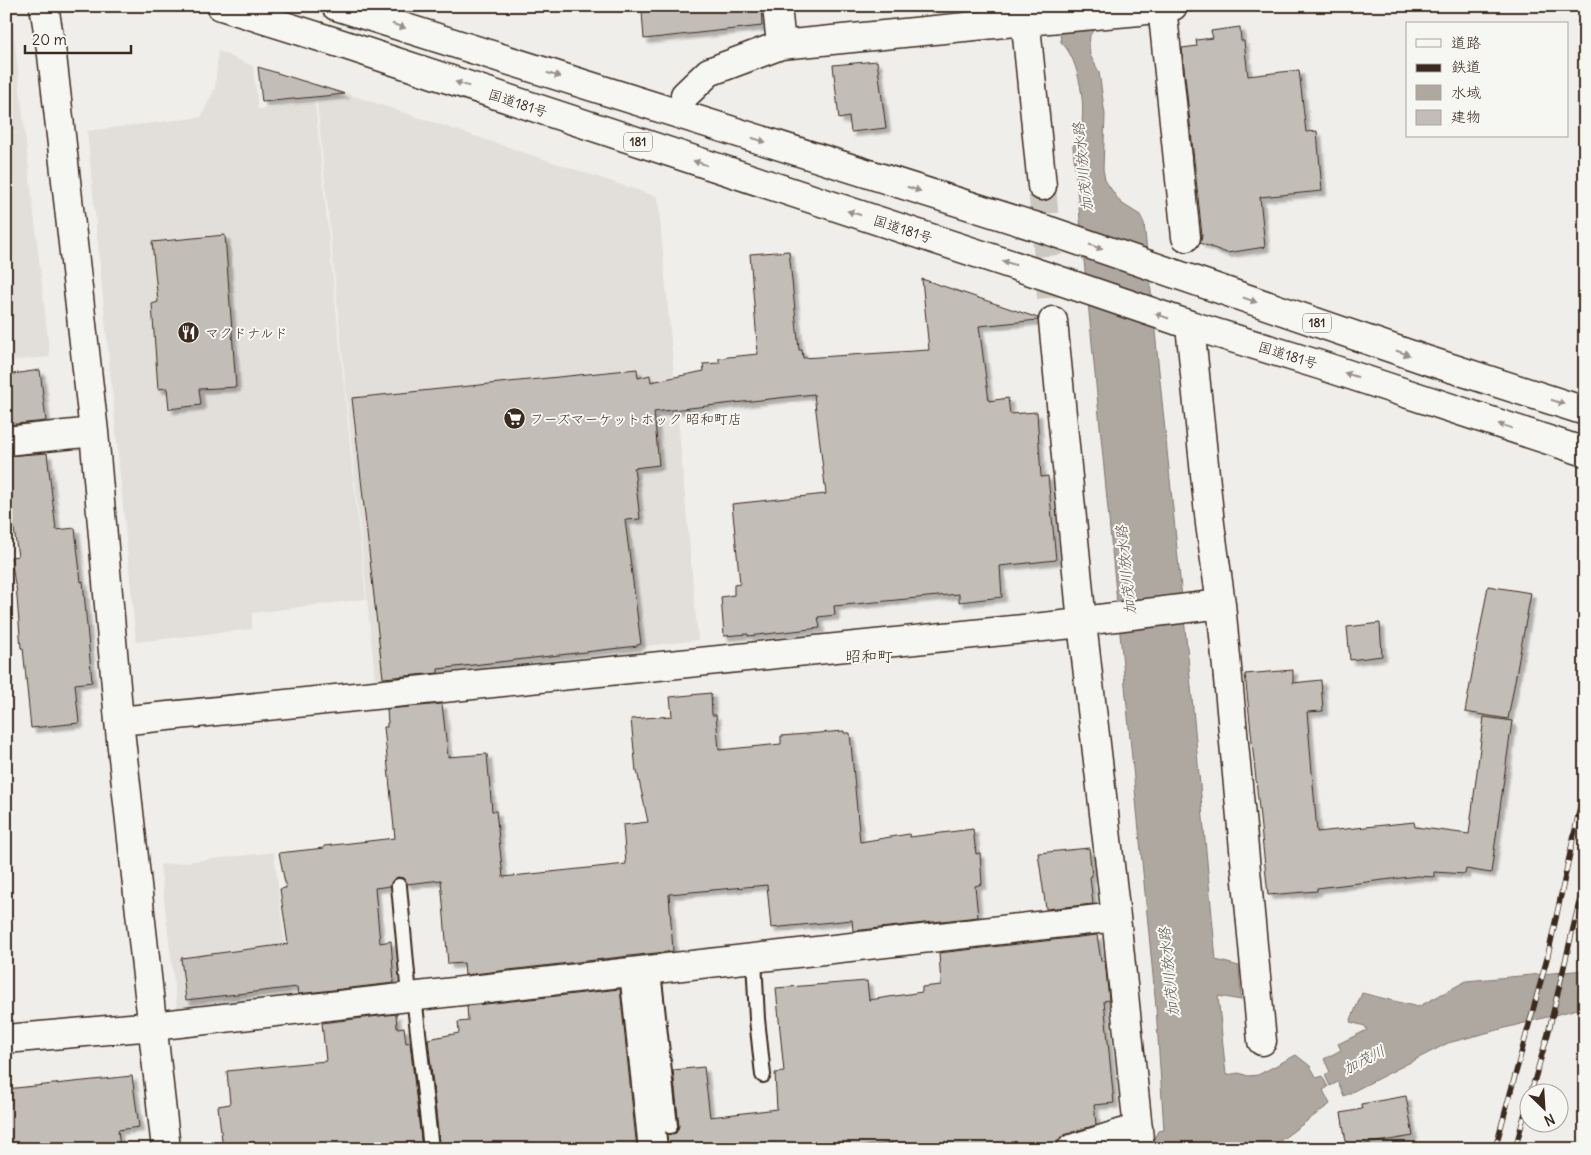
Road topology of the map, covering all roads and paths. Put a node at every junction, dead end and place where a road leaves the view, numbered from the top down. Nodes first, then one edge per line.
1 (44, 6) edge
2 (221, 6) edge
3 (336, 6) edge
4 (778, 6) edge
5 (1159, 8) edge
6 (1029, 16) edge
7 (781, 45) junction
8 (685, 95) dead end
9 (1042, 186) tunnel mouth
10 (1186, 237) dead end
11 (1053, 321) tunnel mouth
12 (1190, 326) junction
13 (1585, 411) edge
14 (94, 432) junction
15 (6, 441) edge
16 (1585, 452) edge
17 (1211, 606) junction
18 (1090, 621) junction
19 (119, 721) junction
20 (399, 886) dead end
21 (1116, 918) junction
22 (754, 959) junction
23 (644, 972) junction
24 (412, 996) junction
25 (153, 1026) junction
26 (6, 1039) edge
27 (1262, 1041) dead end
28 (763, 1075) dead end
29 (670, 1126) dead end
30 (1139, 1139) edge
31 (166, 1149) edge
32 (431, 1149) edge
33 (653, 1149) edge
34 (1071, 1149) edge

1 - 14 main road
12 -> 2 main road, 国道181号 / 181
3 -> 13 main road, 181
4 - 7 main road
5 - 6 main road
5 - 10 main road
6 - 7 main road
6 - 9 main road
7 - 8 main road
11 - 18 main road
16 -> 12 main road, 国道181号 / 181
12 - 17 main road
14 - 15 main road
14 - 19 main road
17 - 18 main road
17 - 27 main road
18 - 19 main road
18 - 21 main road
19 - 25 main road
20 - 24 lane
21 - 22 main road
21 - 30 main road
22 - 23 main road
22 - 28 lane
23 - 24 main road
23 - 29 lane
23 - 33 main road
24 - 25 main road
24 - 32 lane
25 - 26 main road
25 - 31 main road
30 - 34 main road

